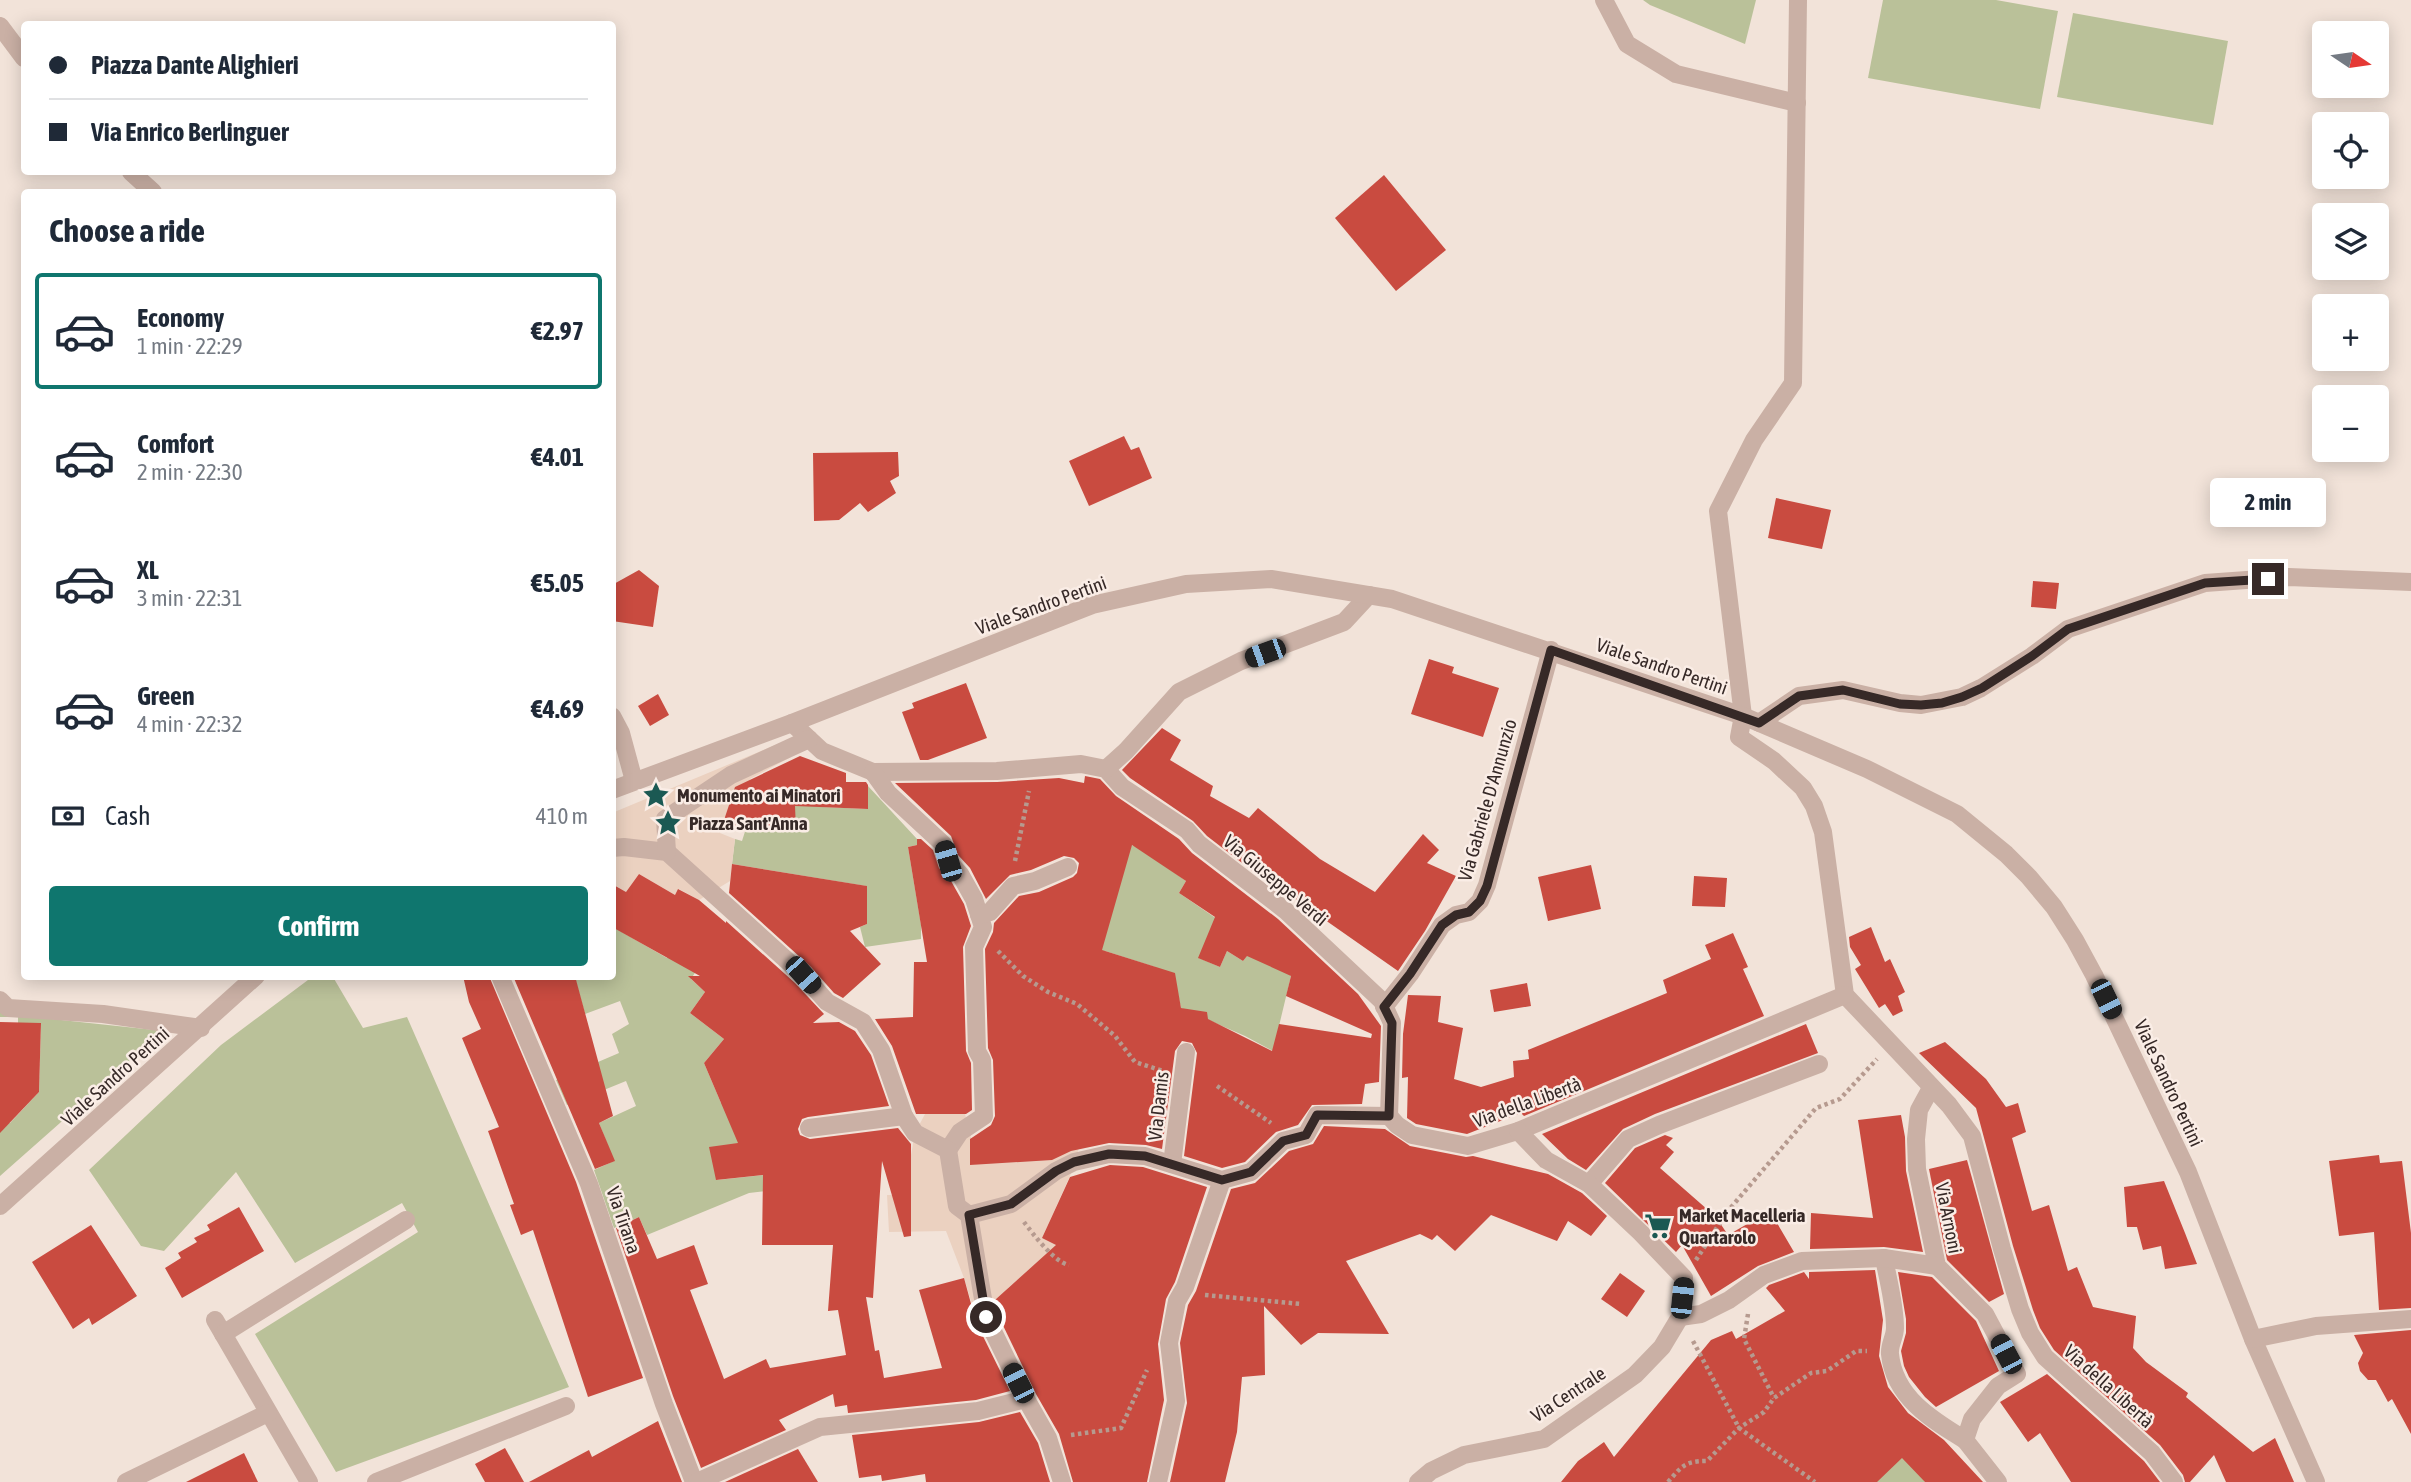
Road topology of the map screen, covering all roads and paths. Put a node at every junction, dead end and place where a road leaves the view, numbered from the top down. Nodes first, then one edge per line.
1 (1604, 0) edge
2 (1798, 0) edge
3 (0, 26) edge
4 (21, 54) edge
5 (1797, 103) junction
6 (134, 175) edge
7 (150, 189) edge
8 (2411, 582) edge
9 (1369, 595) junction
10 (1551, 650) junction
11 (1751, 720) junction
12 (792, 723) junction
13 (616, 724) edge
14 (809, 739) junction
15 (1034, 769) junction
16 (1106, 769) junction
17 (873, 772) junction
18 (635, 781) junction
19 (616, 788) edge
20 (616, 848) edge
21 (667, 852) junction
22 (1068, 867) dead end
23 (1013, 886) junction
24 (981, 921) junction
25 (252, 980) edge
26 (502, 980) edge
27 (1845, 995) junction
28 (3, 1006) edge
29 (1384, 1007) junction
30 (201, 1028) junction
31 (1186, 1052) dead end
32 (1819, 1064) dead end
33 (1182, 1076) junction
34 (1860, 1078) dead end
35 (1217, 1086) dead end
36 (1931, 1088) junction
37 (904, 1116) junction
38 (1389, 1116) junction
39 (809, 1128) dead end
40 (1518, 1131) junction
41 (1283, 1141) junction
42 (948, 1150) junction
43 (1172, 1164) junction
44 (1222, 1180) junction
45 (1589, 1184) junction
46 (0, 1206) edge
47 (969, 1215) junction
48 (406, 1220) dead end
49 (1036, 1238) dead end
50 (1884, 1258) junction
51 (1069, 1265) dead end
52 (1937, 1266) junction
53 (1684, 1278) junction
54 (1185, 1287) junction
55 (1301, 1304) dead end
56 (1749, 1311) dead end
57 (1680, 1317) junction
58 (2411, 1319) edge
59 (2253, 1339) junction
60 (1169, 1343) junction
61 (1890, 1350) junction
62 (1774, 1398) junction
63 (1026, 1399) junction
64 (566, 1406) dead end
65 (268, 1413) junction
66 (1739, 1428) junction
67 (1048, 1438) junction
68 (1965, 1440) junction
69 (126, 1482) edge
70 (309, 1482) edge
71 (376, 1482) edge
72 (696, 1482) edge
73 (1062, 1482) edge
74 (1158, 1482) edge
75 (1418, 1482) edge
76 (1668, 1482) edge
77 (1815, 1482) edge
78 (1998, 1482) edge
79 (2174, 1482) edge
80 (2316, 1482) edge

1 - 5 street
2 - 5 street
3 - 4 street
5 - 11 street
6 - 7 street
8 - 11 street
9 - 10 street, Viale Sandro Pertini
9 - 12 street, Viale Sandro Pertini
9 - 16 street
10 - 11 street, Viale Sandro Pertini
10 - 29 street, Via Gabriele D'Annunzio
11 - 27 street
11 - 59 street, Viale Sandro Pertini
12 - 14 street
12 - 18 street, Viale Sandro Pertini
13 - 18 street
14 - 17 street
14 - 21 street
15 - 16 street
15 - 17 street
15 - 23 path
16 - 29 street, Via Giuseppe Verdi
17 - 24 street
18 - 19 street, Viale Sandro Pertini
20 - 21 street
21 - 37 street
22 - 23 street
23 - 24 street
24 - 33 path
24 - 42 street
25 - 30 street, Viale Sandro Pertini
26 - 72 street, Via Tirana
27 - 36 street, Via della Libertà
27 - 40 street, Via della Libertà
28 - 30 street
29 - 38 street, Via Giuseppe Verdi
30 - 46 street, Viale Sandro Pertini
31 - 33 street, Via Damis
32 - 45 street
33 - 43 street, Via Damis
34 - 53 path
35 - 41 path
36 - 52 street, Via Arnoni
36 - 79 street, Via della Libertà
37 - 39 street
37 - 42 street
38 - 40 street, Via della Libertà
38 - 41 street
40 - 45 street
41 - 44 street
42 - 47 street
43 - 44 street
43 - 47 street
44 - 54 street
45 - 53 street
47 - 63 street
48 - 65 street
49 - 51 path
50 - 52 street
50 - 57 street
50 - 61 street
52 - 68 street, Via Arnoni
53 - 57 street, Via Centrale
54 - 55 path
54 - 60 street
56 - 62 path
57 - 66 path
57 - 75 street, Via Centrale
58 - 59 street
59 - 80 street, Viale Sandro Pertini
60 - 67 path
60 - 74 street
61 - 62 path
61 - 68 street
62 - 66 path
63 - 67 street
63 - 72 street
64 - 71 street
65 - 69 street
65 - 70 street
66 - 76 path
66 - 77 path
67 - 73 street
68 - 78 street

